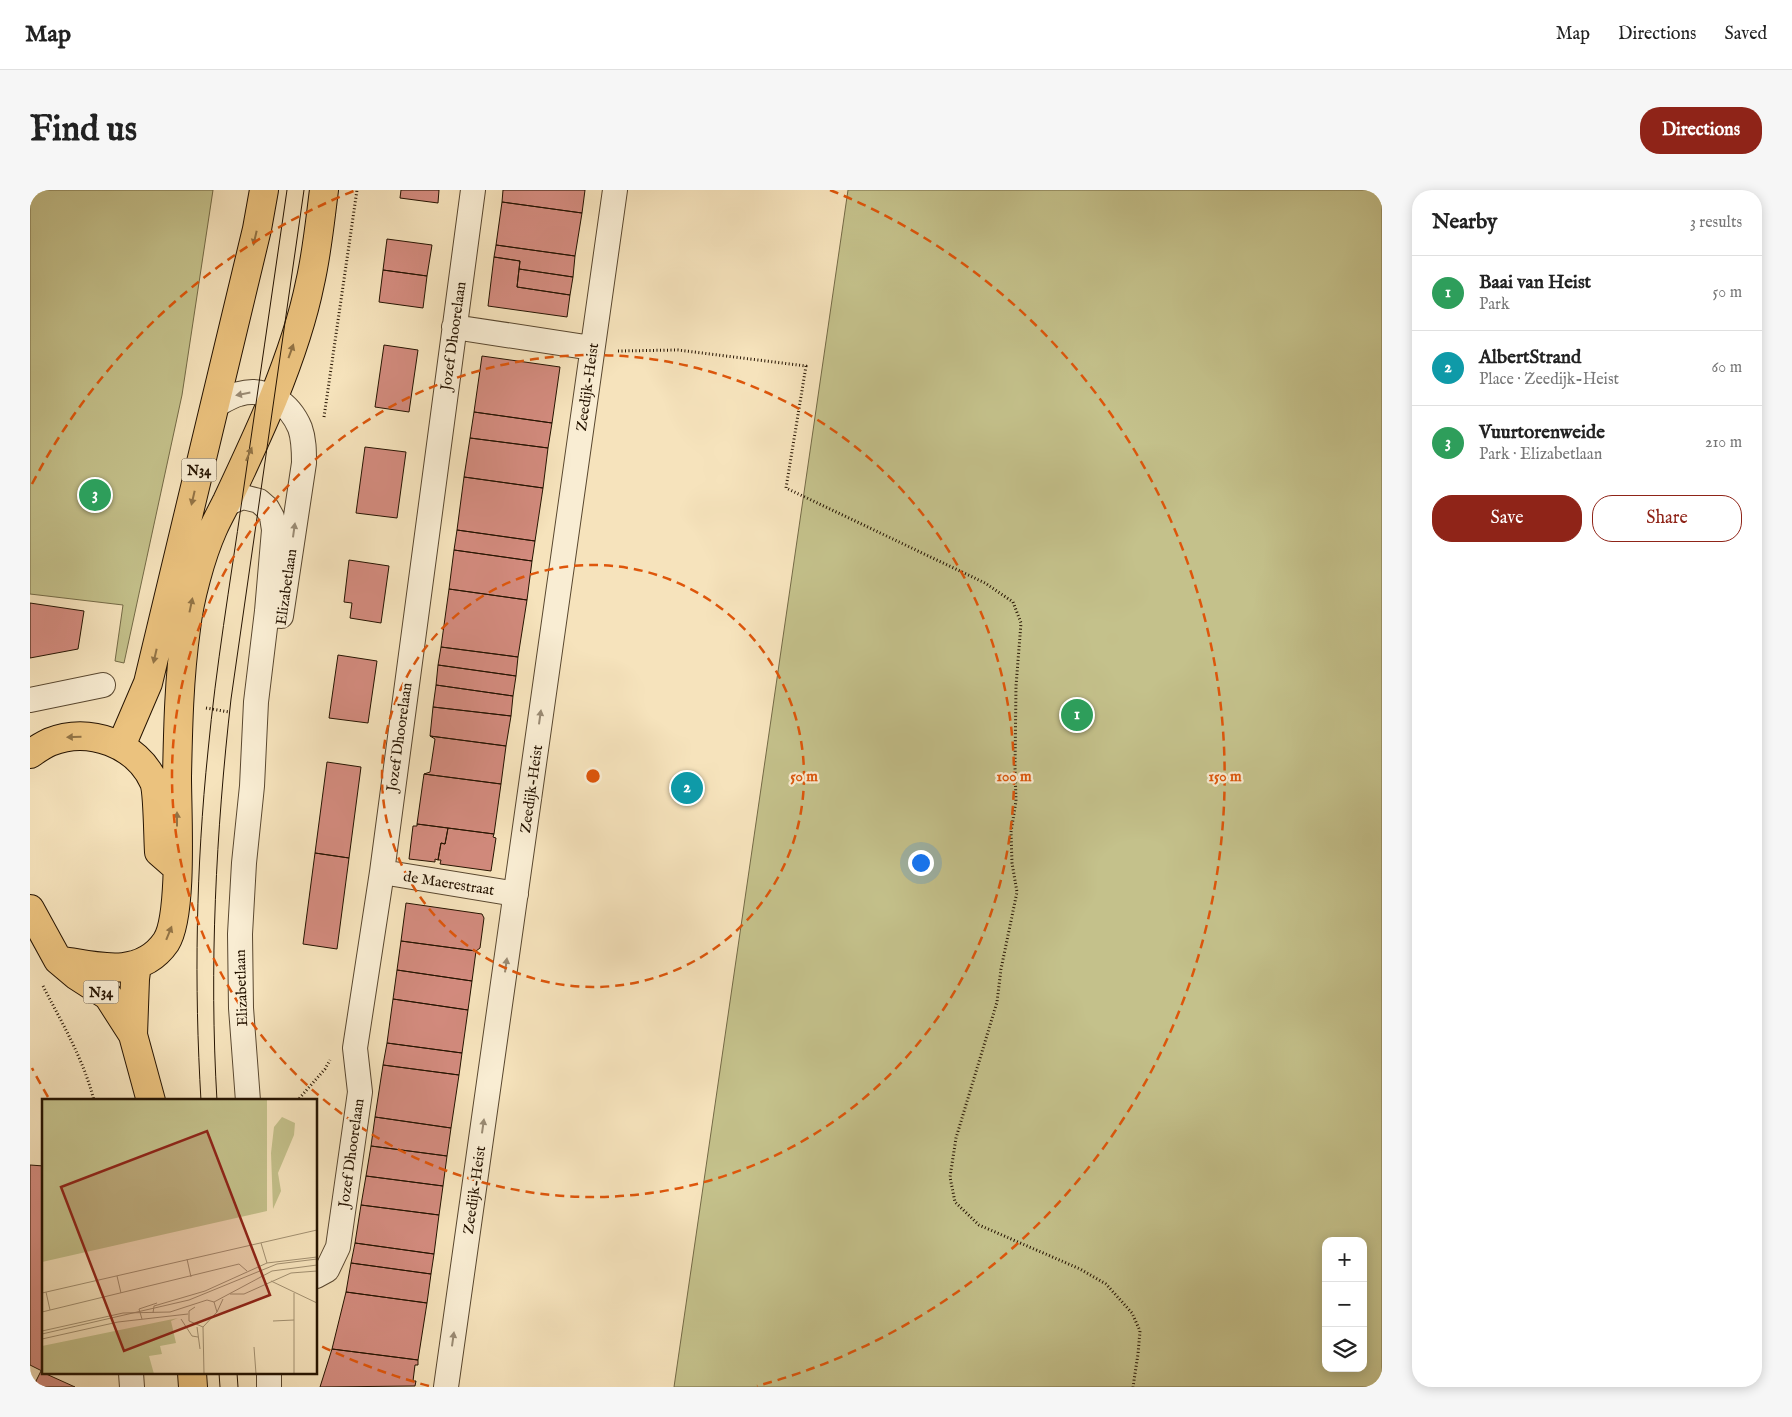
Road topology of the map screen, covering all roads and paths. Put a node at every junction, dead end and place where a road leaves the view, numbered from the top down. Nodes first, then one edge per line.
1 (264, 190) edge
2 (324, 190) edge
3 (357, 190) edge
4 (473, 190) edge
5 (615, 190) edge
6 (454, 327) junction
7 (602, 349) junction
8 (274, 397) junction
9 (214, 406) junction
10 (323, 423) dead end
11 (226, 504) junction
12 (103, 685) dead end
13 (30, 700) edge
14 (121, 746) junction
15 (30, 754) edge
16 (252, 786) junction
17 (177, 868) junction
18 (382, 872) junction
19 (516, 894) junction
20 (30, 909) edge
21 (137, 964) junction
22 (49, 969) junction
23 (133, 1035) junction
24 (332, 1055) dead end
25 (94, 1099) edge
26 (150, 1099) edge
27 (248, 1099) edge
28 (299, 1099) edge
29 (318, 1275) edge
30 (130, 1374) edge
31 (192, 1374) edge
32 (269, 1374) edge
33 (132, 1387) edge
34 (193, 1387) edge
35 (269, 1387) edge
36 (446, 1387) edge
37 (1132, 1387) edge

1 -> 9 main road, N34
8 -> 2 main road, N34
3 - 10 path
4 - 6 street, Jozef Dhoorelaan
5 - 7 street, Zeedijk-Heist
6 - 7 street
6 - 18 street, Jozef Dhoorelaan
19 -> 7 street, Zeedijk-Heist
7 - 37 path
8 -> 9 street
11 -> 8 main road, N34
16 -> 8 street, Elizabetlaan
9 -> 14 main road, N34
11 - 16 street, Elizabetlaan
17 -> 11 main road, N34
12 - 13 street
14 -> 15 main road
14 - 17 main road
16 - 27 street, Elizabetlaan
21 -> 17 main road, N34
18 - 19 street, de Maerestraat
18 - 29 street, Jozef Dhoorelaan
36 -> 19 street, Zeedijk-Heist
20 - 22 main road, N34
21 - 22 main road, N34
21 - 23 main road, N34
22 - 23 main road, N34
22 - 25 path
23 - 26 main road, N34
24 - 28 path
30 - 33 street
31 - 34 main road
32 - 35 street

